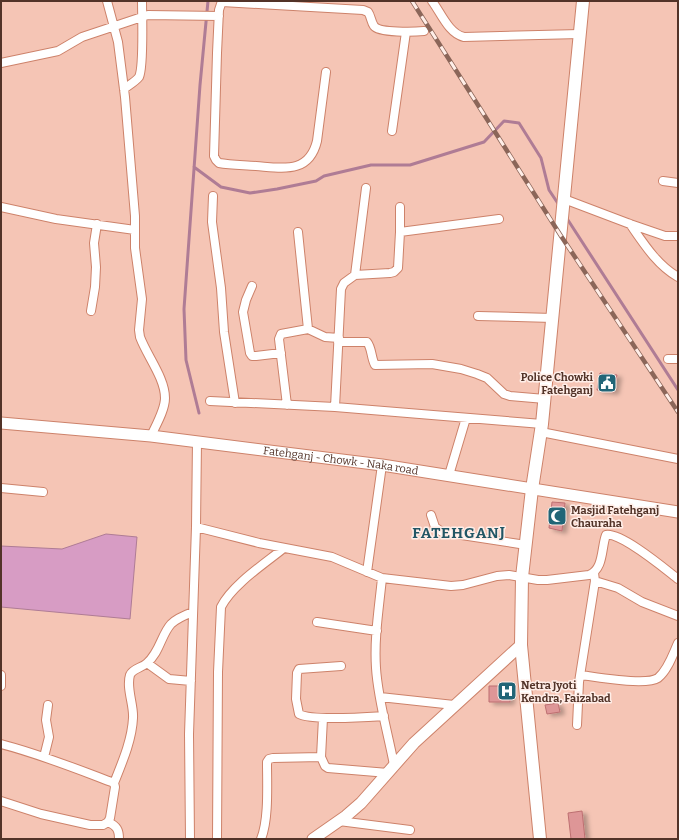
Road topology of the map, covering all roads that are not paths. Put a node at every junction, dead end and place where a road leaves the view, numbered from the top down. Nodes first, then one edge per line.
1 (106, 1) edge
2 (142, 1) edge
3 (222, 1) edge
4 (432, 1) edge
5 (583, 1) edge
6 (142, 16) junction
7 (212, 16) junction
8 (113, 26) junction
9 (424, 31) dead end
10 (406, 32) junction
11 (580, 34) junction
12 (1, 63) edge
13 (326, 72) dead end
14 (124, 89) junction
15 (392, 131) dead end
16 (663, 181) dead end
17 (678, 183) edge
18 (366, 188) dead end
19 (213, 196) dead end
20 (564, 203) junction
21 (1, 207) edge
22 (400, 208) dead end
23 (498, 219) dead end
24 (97, 224) junction
25 (630, 224) junction
26 (135, 230) junction
27 (298, 232) dead end
28 (400, 232) junction
29 (678, 236) edge
30 (355, 274) junction
31 (678, 277) edge
32 (252, 286) dead end
33 (91, 311) dead end
34 (478, 316) dead end
35 (553, 318) junction
36 (308, 329) junction
37 (338, 340) junction
38 (281, 353) junction
39 (668, 358) dead end
40 (678, 359) edge
41 (545, 399) junction
42 (210, 401) dead end
43 (235, 403) junction
44 (286, 405) junction
45 (335, 407) junction
46 (466, 418) junction
47 (1, 423) edge
48 (542, 428) junction
49 (151, 436) junction
50 (198, 442) junction
51 (678, 459) edge
52 (382, 465) junction
53 (449, 475) junction
54 (1, 488) edge
55 (532, 489) junction
56 (43, 492) dead end
57 (678, 512) edge
58 (431, 515) dead end
59 (196, 527) junction
60 (526, 545) junction
61 (284, 548) junction
62 (367, 572) junction
63 (522, 577) junction
64 (594, 577) junction
65 (382, 578) junction
66 (678, 579) edge
67 (193, 612) junction
68 (678, 616) edge
69 (316, 622) dead end
70 (376, 631) junction
71 (678, 643) edge
72 (521, 644) junction
73 (147, 663) junction
74 (341, 666) dead end
75 (1, 675) edge
76 (580, 675) junction
77 (191, 680) junction
78 (1, 686) edge
79 (380, 697) junction
80 (48, 705) dead end
81 (454, 705) junction
82 (384, 716) junction
83 (323, 718) junction
84 (577, 725) dead end
85 (1, 744) edge
86 (44, 757) junction
87 (321, 757) junction
88 (391, 769) junction
89 (114, 783) junction
90 (1, 801) edge
91 (339, 821) junction
92 (108, 822) junction
93 (410, 830) dead end
94 (119, 839) edge
95 (190, 839) edge
96 (217, 839) edge
97 (261, 839) edge
98 (313, 839) edge
99 (540, 839) edge

1 - 8 street
2 - 6 street
3 - 7 street
3 - 10 street
4 - 11 street
5 - 11 main road
6 - 7 street
6 - 8 street
6 - 14 street
7 - 13 street
8 - 12 street
8 - 14 street
9 - 10 street
10 - 15 street
11 - 20 main road
14 - 26 street
16 - 17 street
18 - 30 street
19 - 43 street
20 - 25 street
20 - 35 main road
21 - 24 street
22 - 28 street
23 - 28 street
24 - 26 street
24 - 33 street
25 - 29 street
25 - 31 street
26 - 49 street
27 - 36 street
28 - 30 street
30 - 37 street
32 - 38 street
34 - 35 street
35 - 41 main road
36 - 37 street
36 - 38 street
37 - 41 street
37 - 45 street
38 - 44 street
39 - 40 street
41 - 48 main road
42 - 43 street
43 - 44 street
44 - 45 street
45 - 46 street
46 - 48 street
46 - 53 street
47 - 49 street, Fatehganj - Chowk - Naka road
48 - 51 street
48 - 55 main road
49 - 50 street, Fatehganj - Chowk - Naka road
50 - 52 street, Fatehganj - Chowk - Naka road
50 - 59 street
52 - 53 street, Fatehganj - Chowk - Naka road
52 - 62 street
53 - 55 street, Fatehganj - Chowk - Naka road
54 - 56 street
55 - 57 street, Fatehganj - Chowk - Naka road
55 - 60 main road
58 - 60 street
59 - 61 street
59 - 67 street
60 - 63 main road
61 - 62 street
61 - 96 street
62 - 65 street
63 - 64 street
63 - 65 street
63 - 72 main road
64 - 66 street
64 - 68 street
64 - 76 street
65 - 70 street
67 - 73 street
67 - 77 street
69 - 70 street
70 - 79 street
71 - 76 street
72 - 81 street
72 - 99 main road
73 - 77 street
73 - 89 street
74 - 83 street
75 - 78 street
76 - 84 street
77 - 95 street
79 - 81 street
79 - 82 street
80 - 86 street
81 - 88 street
82 - 83 street
82 - 88 street
83 - 87 street
85 - 86 street
86 - 89 street
87 - 88 street
87 - 97 street
88 - 91 street
89 - 92 street
90 - 92 street
91 - 93 street
91 - 98 street
92 - 94 street

